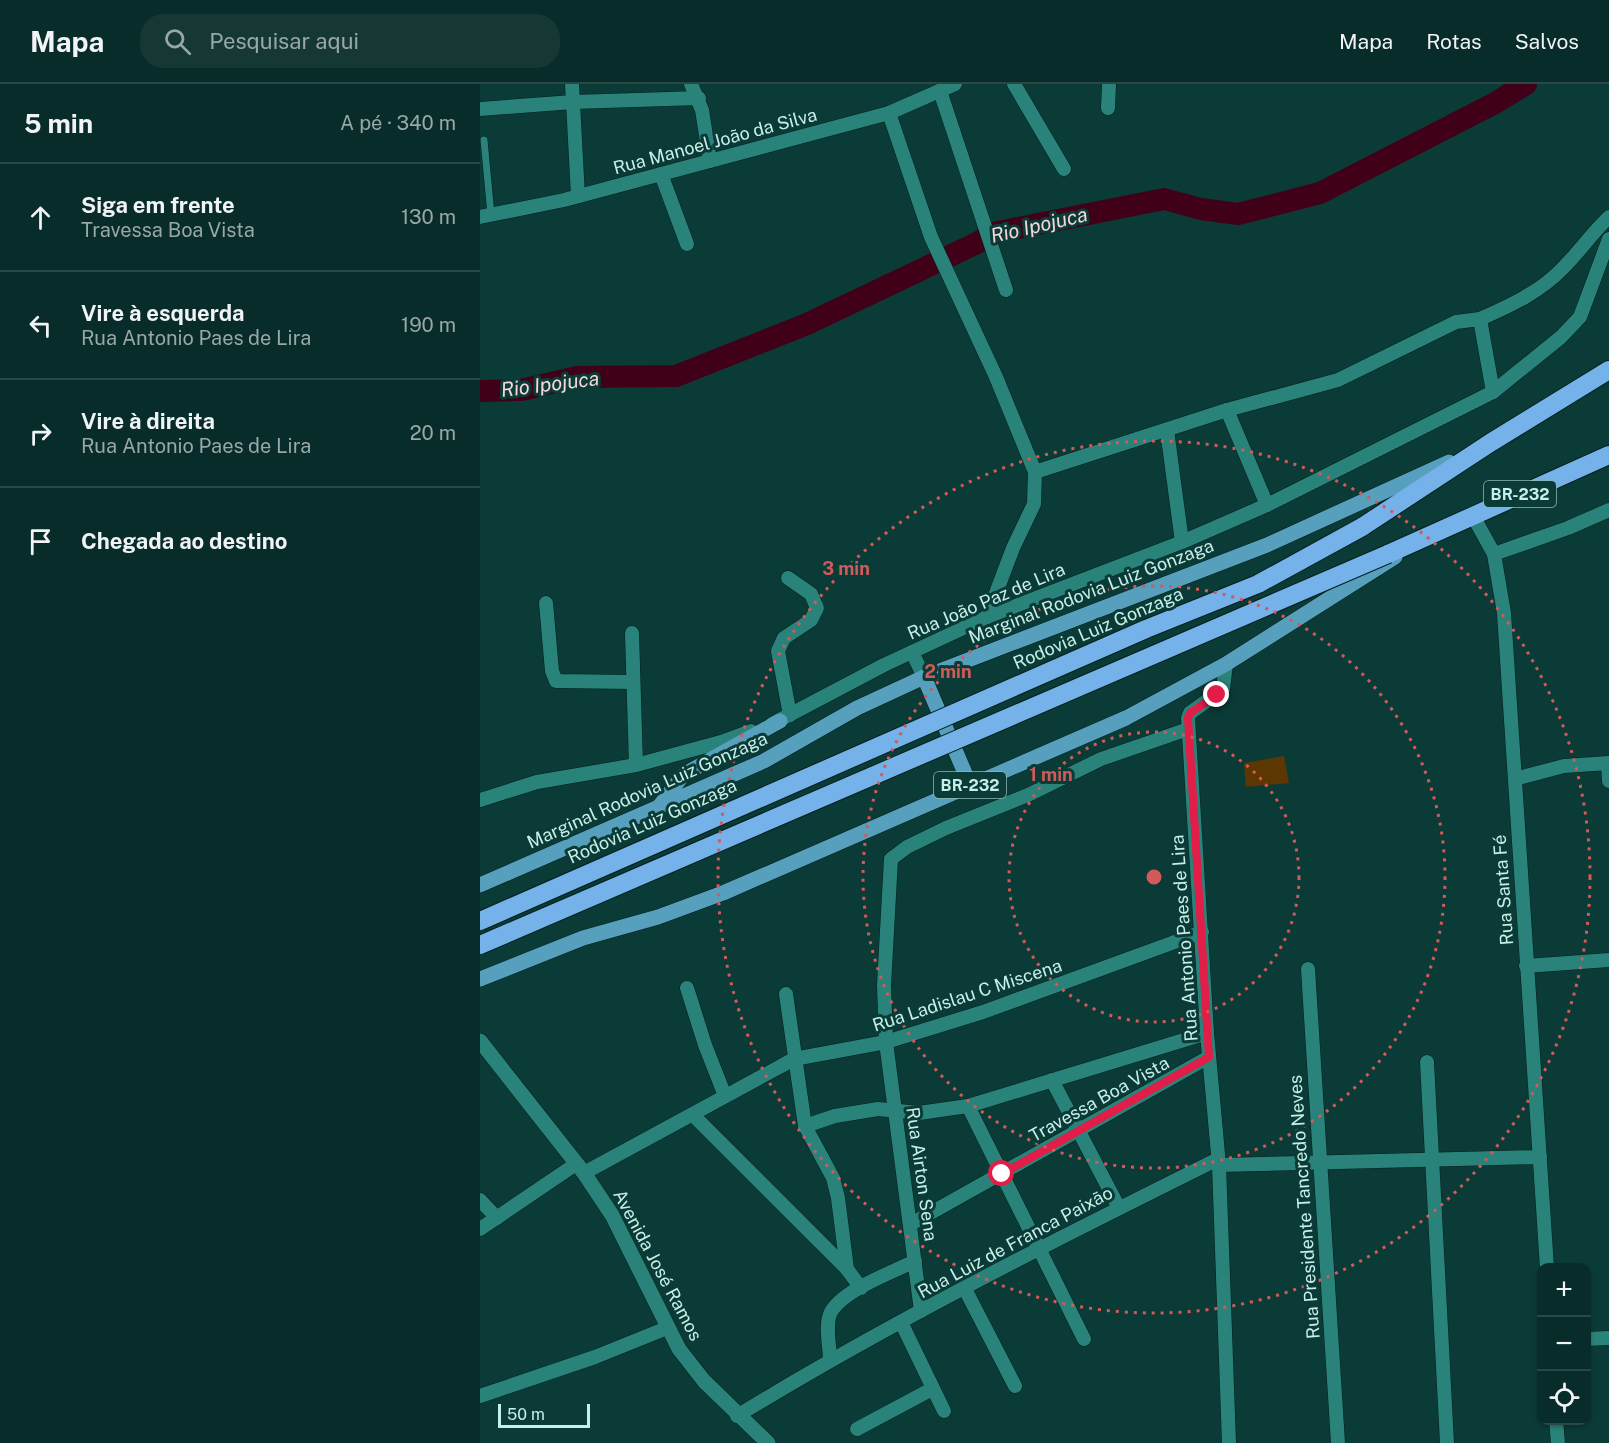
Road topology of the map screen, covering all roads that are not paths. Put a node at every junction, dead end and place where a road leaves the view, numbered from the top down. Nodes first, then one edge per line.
1 (572, 84) edge
2 (691, 84) edge
3 (954, 84) edge
4 (1014, 84) edge
5 (1109, 84) edge
6 (940, 91) junction
7 (699, 98) junction
8 (573, 102) junction
9 (1108, 108) dead end
10 (480, 109) edge
11 (889, 113) junction
12 (484, 140) dead end
13 (710, 161) junction
14 (1064, 170) dead end
15 (661, 174) junction
16 (578, 196) junction
17 (486, 216) edge
18 (1609, 217) edge
19 (1609, 239) edge
20 (687, 244) dead end
21 (1006, 290) dead end
22 (1480, 319) junction
23 (1609, 370) edge
24 (1493, 392) junction
25 (1227, 410) junction
26 (1167, 430) junction
27 (1490, 443) junction
28 (1609, 455) edge
29 (1035, 472) junction
30 (1267, 505) junction
31 (1609, 510) edge
32 (1473, 516) junction
33 (1432, 535) junction
34 (1182, 542) junction
35 (1494, 554) junction
36 (788, 578) dead end
37 (546, 603) dead end
38 (987, 618) junction
39 (632, 633) dead end
40 (912, 652) junction
41 (1226, 664) junction
42 (924, 677) junction
43 (633, 682) junction
44 (785, 718) junction
45 (1188, 729) junction
46 (1609, 763) edge
47 (636, 765) junction
48 (1515, 779) junction
49 (1609, 781) edge
50 (970, 785) junction
51 (480, 800) edge
52 (657, 809) junction
53 (480, 885) edge
54 (480, 921) edge
55 (1202, 932) junction
56 (480, 945) edge
57 (1609, 960) edge
58 (1526, 966) junction
59 (1308, 969) dead end
60 (480, 979) edge
61 (687, 988) dead end
62 (786, 994) dead end
63 (1207, 1033) junction
64 (480, 1041) edge
65 (886, 1042) junction
66 (1209, 1057) junction
67 (794, 1059) junction
68 (1426, 1062) dead end
69 (1052, 1080) junction
70 (725, 1096) junction
71 (968, 1106) junction
72 (895, 1110) junction
73 (693, 1115) junction
74 (805, 1126) junction
75 (1079, 1130) junction
76 (1540, 1156) junction
77 (1430, 1160) junction
78 (1218, 1162) junction
79 (1319, 1162) junction
80 (580, 1168) junction
81 (1002, 1174) junction
82 (480, 1200) edge
83 (1119, 1208) junction
84 (497, 1218) junction
85 (911, 1224) junction
86 (480, 1229) edge
87 (1040, 1249) junction
88 (915, 1261) junction
89 (1547, 1263) edge
90 (848, 1269) junction
91 (861, 1288) junction
92 (965, 1288) junction
93 (921, 1311) junction
94 (902, 1322) junction
95 (667, 1328) junction
96 (1609, 1338) edge
97 (1084, 1339) dead end
98 (1591, 1339) edge
99 (830, 1360) junction
100 (1015, 1386) dead end
101 (933, 1389) junction
102 (480, 1396) edge
103 (944, 1411) dead end
104 (737, 1416) junction
105 (1556, 1425) edge
106 (857, 1429) dead end
107 (768, 1443) edge
108 (1229, 1443) edge
109 (1338, 1443) edge
110 (1447, 1443) edge
111 (1558, 1443) edge

1 - 8 street
2 - 7 street
3 - 6 street, Rua Manoel João da Silva
4 - 14 street
5 - 9 street
6 - 11 street, Rua Manoel João da Silva
6 - 21 street
7 - 8 street
7 - 13 street
8 - 10 street
8 - 16 street
11 - 13 street, Rua Manoel João da Silva
11 - 29 street
12 - 17 lane
13 - 15 street, Rua Manoel João da Silva
15 - 16 street, Rua Manoel João da Silva
15 - 20 street
16 - 17 street, Rua Manoel João da Silva
18 - 22 street
19 - 24 street, Rua João Paz de Lira
22 - 24 street
22 - 25 street
23 - 27 highway, Rodovia Luiz Gonzaga
24 - 30 street, Rua João Paz de Lira
25 - 26 street
25 - 30 street
26 - 29 street
26 - 34 street
27 - 42 main road, Marginal Rodovia Luiz Gonzaga
27 - 54 highway, Rodovia Luiz Gonzaga, bridge
28 - 32 highway, BR-232
29 - 38 street
30 - 34 street, Rua João Paz de Lira
31 - 35 street
32 - 33 highway, BR-232
32 - 35 street, Rua Santa Fé
33 - 41 main road, BR-232
33 - 56 highway, BR-232, bridge
34 - 38 street, Rua João Paz de Lira
35 - 48 street, Rua Santa Fé
36 - 44 street
37 - 43 street
38 - 40 street, Rua João Paz de Lira
39 - 43 street
40 - 42 street
40 - 44 street, Rua João Paz de Lira
41 - 45 street
41 - 50 main road, BR-232
42 - 50 main road
42 - 52 main road, Marginal Rodovia Luiz Gonzaga
43 - 47 street
44 - 47 street, Rua João Paz de Lira
44 - 52 main road
45 - 55 street, Rua Antonio Paes de Lira
45 - 65 street, Rua Airton Sena
46 - 48 street
46 - 49 street
47 - 51 street, Rua João Paz de Lira
48 - 58 street, Rua Santa Fé
50 - 60 main road, BR-232
52 - 53 main road, Marginal Rodovia Luiz Gonzaga
55 - 63 street, Rua Antonio Paes de Lira
55 - 65 street, Rua Ladislau C Miscena
57 - 58 street
58 - 76 street, Rua Santa Fé
59 - 79 street, Rua Presidente Tancredo Neves
61 - 70 street
62 - 67 street
63 - 66 street, Rua Antonio Paes de Lira
63 - 69 street
64 - 80 street, Avenida José Ramos
65 - 67 street, Rua Ladislau C Miscena
65 - 72 street, Rua Airton Sena
66 - 75 street, Travessa Boa Vista
66 - 78 street, Rua Antonio Paes de Lira
67 - 70 street, Rua Ladislau C Miscena
67 - 74 street
68 - 77 street
69 - 71 street
69 - 75 street
70 - 73 street, Rua Ladislau C Miscena
71 - 72 street
71 - 81 street
72 - 74 street
72 - 85 street, Rua Airton Sena
73 - 80 street, Rua Ladislau C Miscena
73 - 90 street
74 - 90 street
75 - 81 street, Travessa Boa Vista
75 - 83 street
76 - 77 street, Rua Luiz de Franca Paixão
76 - 89 street, Rua Santa Fé
77 - 79 street, Rua Luiz de Franca Paixão
77 - 110 street
78 - 79 street, Rua Luiz de Franca Paixão
78 - 83 street, Rua Luiz de Franca Paixão
78 - 108 street, Rua Antonio Paes de Lira
79 - 109 street, Rua Presidente Tancredo Neves
80 - 84 street, Rua Ladislau C Miscena
80 - 95 street, Avenida José Ramos
81 - 85 street, Travessa Boa Vista
81 - 87 street
82 - 84 street
83 - 87 street, Rua Luiz de Franca Paixão
84 - 86 street, Rua Ladislau C Miscena
85 - 88 street, Rua Airton Sena
87 - 92 street, Rua Luiz de Franca Paixão
87 - 97 street
88 - 91 street, Rua Luiz de Franca Paixão
88 - 93 street, Rua Airton Sena
90 - 91 street
91 - 99 street, Rua Luiz de Franca Paixão
92 - 93 street, Rua Luiz de Franca Paixão
92 - 100 street
93 - 94 street, Rua Luiz de Franca Paixão
94 - 99 street, Rua Luiz de Franca Paixão
94 - 101 street
95 - 102 street
95 - 104 street, Avenida José Ramos
96 - 98 street
99 - 104 street, Rua Luiz de Franca Paixão
101 - 103 street
101 - 106 street
104 - 107 street, Avenida José Ramos
105 - 111 street

